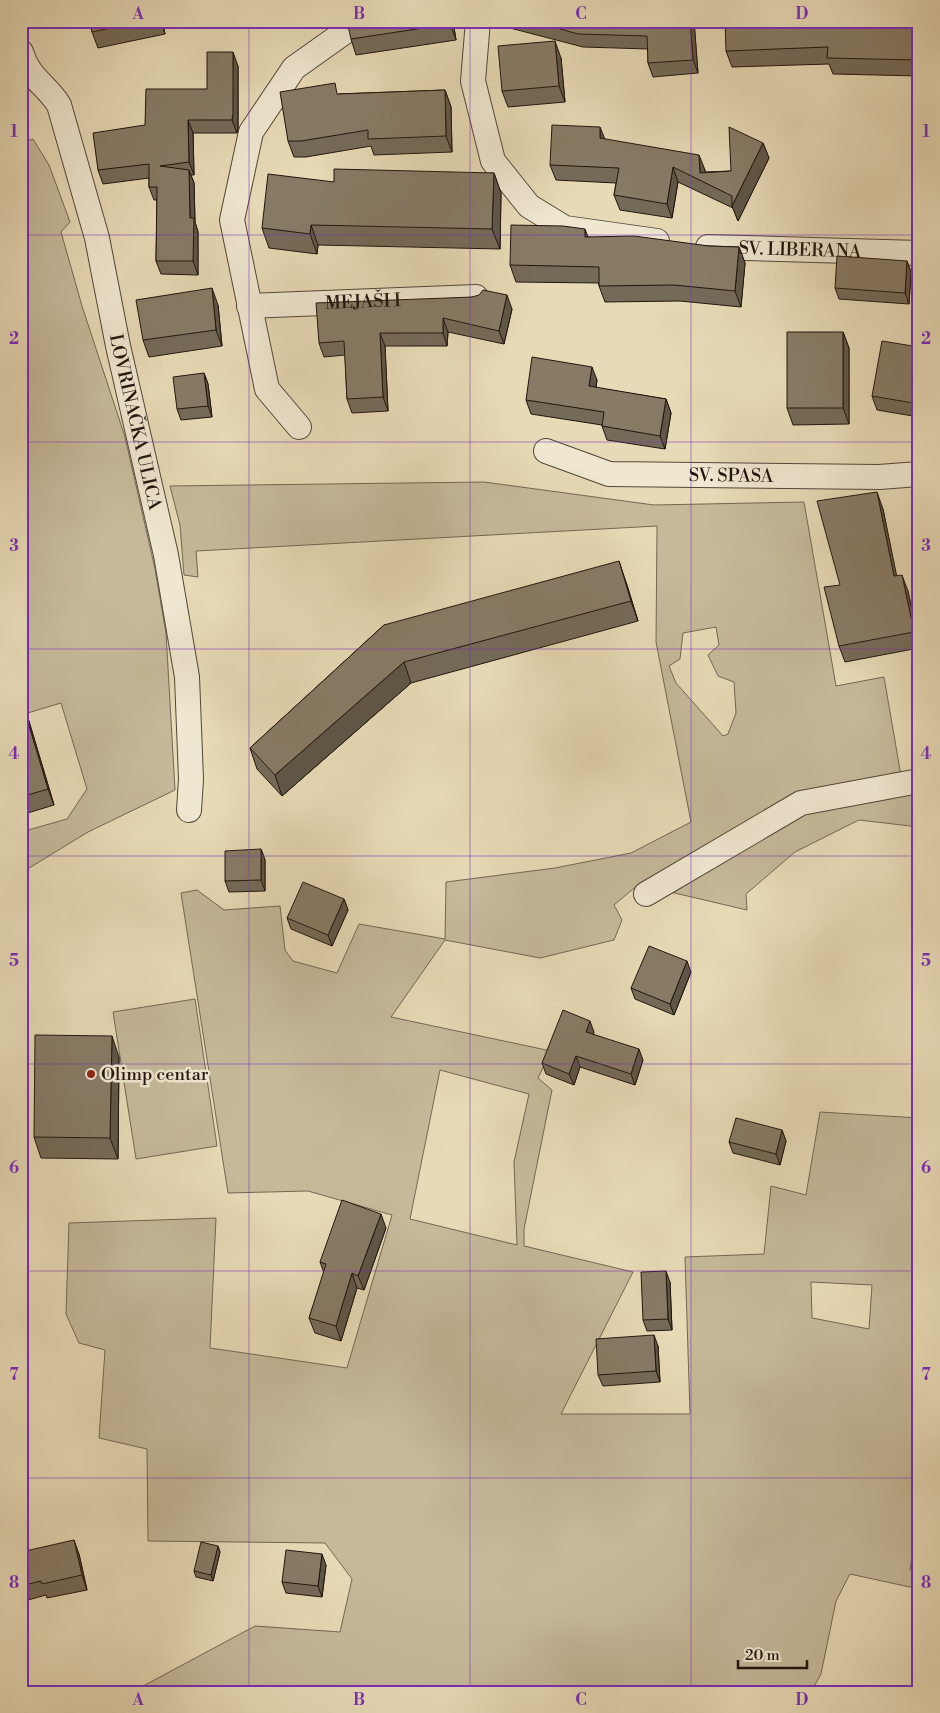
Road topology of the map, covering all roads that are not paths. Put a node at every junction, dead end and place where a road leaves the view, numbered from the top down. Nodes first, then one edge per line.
1 (368, 21) edge
2 (478, 21) edge
3 (21, 52) edge
4 (919, 253) edge
5 (476, 297) edge
6 (249, 306) junction
7 (299, 427) dead end
8 (546, 451) dead end
9 (919, 474) edge
10 (919, 781) edge
11 (188, 810) dead end
12 (646, 894) dead end

1 - 6 street
2 - 4 street, SV. LIBERANA
3 - 11 street, LOVRINAČKA ULICA
5 - 6 street, MEJAŠI I
6 - 7 street
8 - 9 street, SV. SPASA
10 - 12 street

